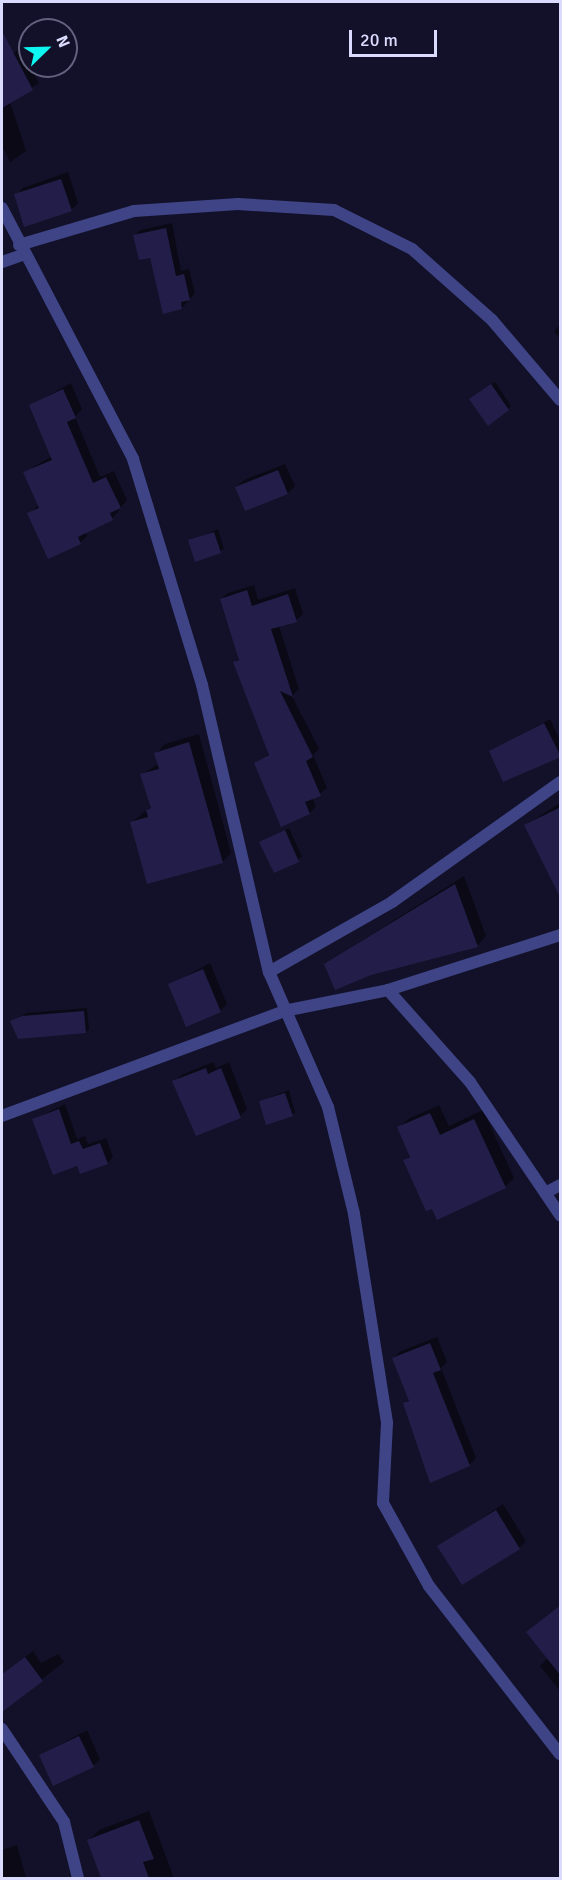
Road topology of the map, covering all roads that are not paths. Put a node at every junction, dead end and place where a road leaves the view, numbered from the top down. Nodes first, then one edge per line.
1 (2, 208) edge
2 (22, 249) junction
3 (2, 262) edge
4 (561, 400) edge
5 (561, 782) edge
6 (561, 935) edge
7 (269, 972) junction
8 (388, 990) junction
9 (284, 1011) junction
10 (2, 1116) edge
11 (561, 1185) edge
12 (547, 1192) junction
13 (561, 1215) edge
14 (2, 1728) edge
15 (561, 1754) edge
16 (78, 1878) edge

1 - 2 street
2 - 3 street
2 - 4 street
2 - 7 street
5 - 7 street
6 - 8 street
7 - 9 street
8 - 9 street
8 - 12 street
9 - 10 street
9 - 15 street
11 - 12 street
12 - 13 street
14 - 16 street

